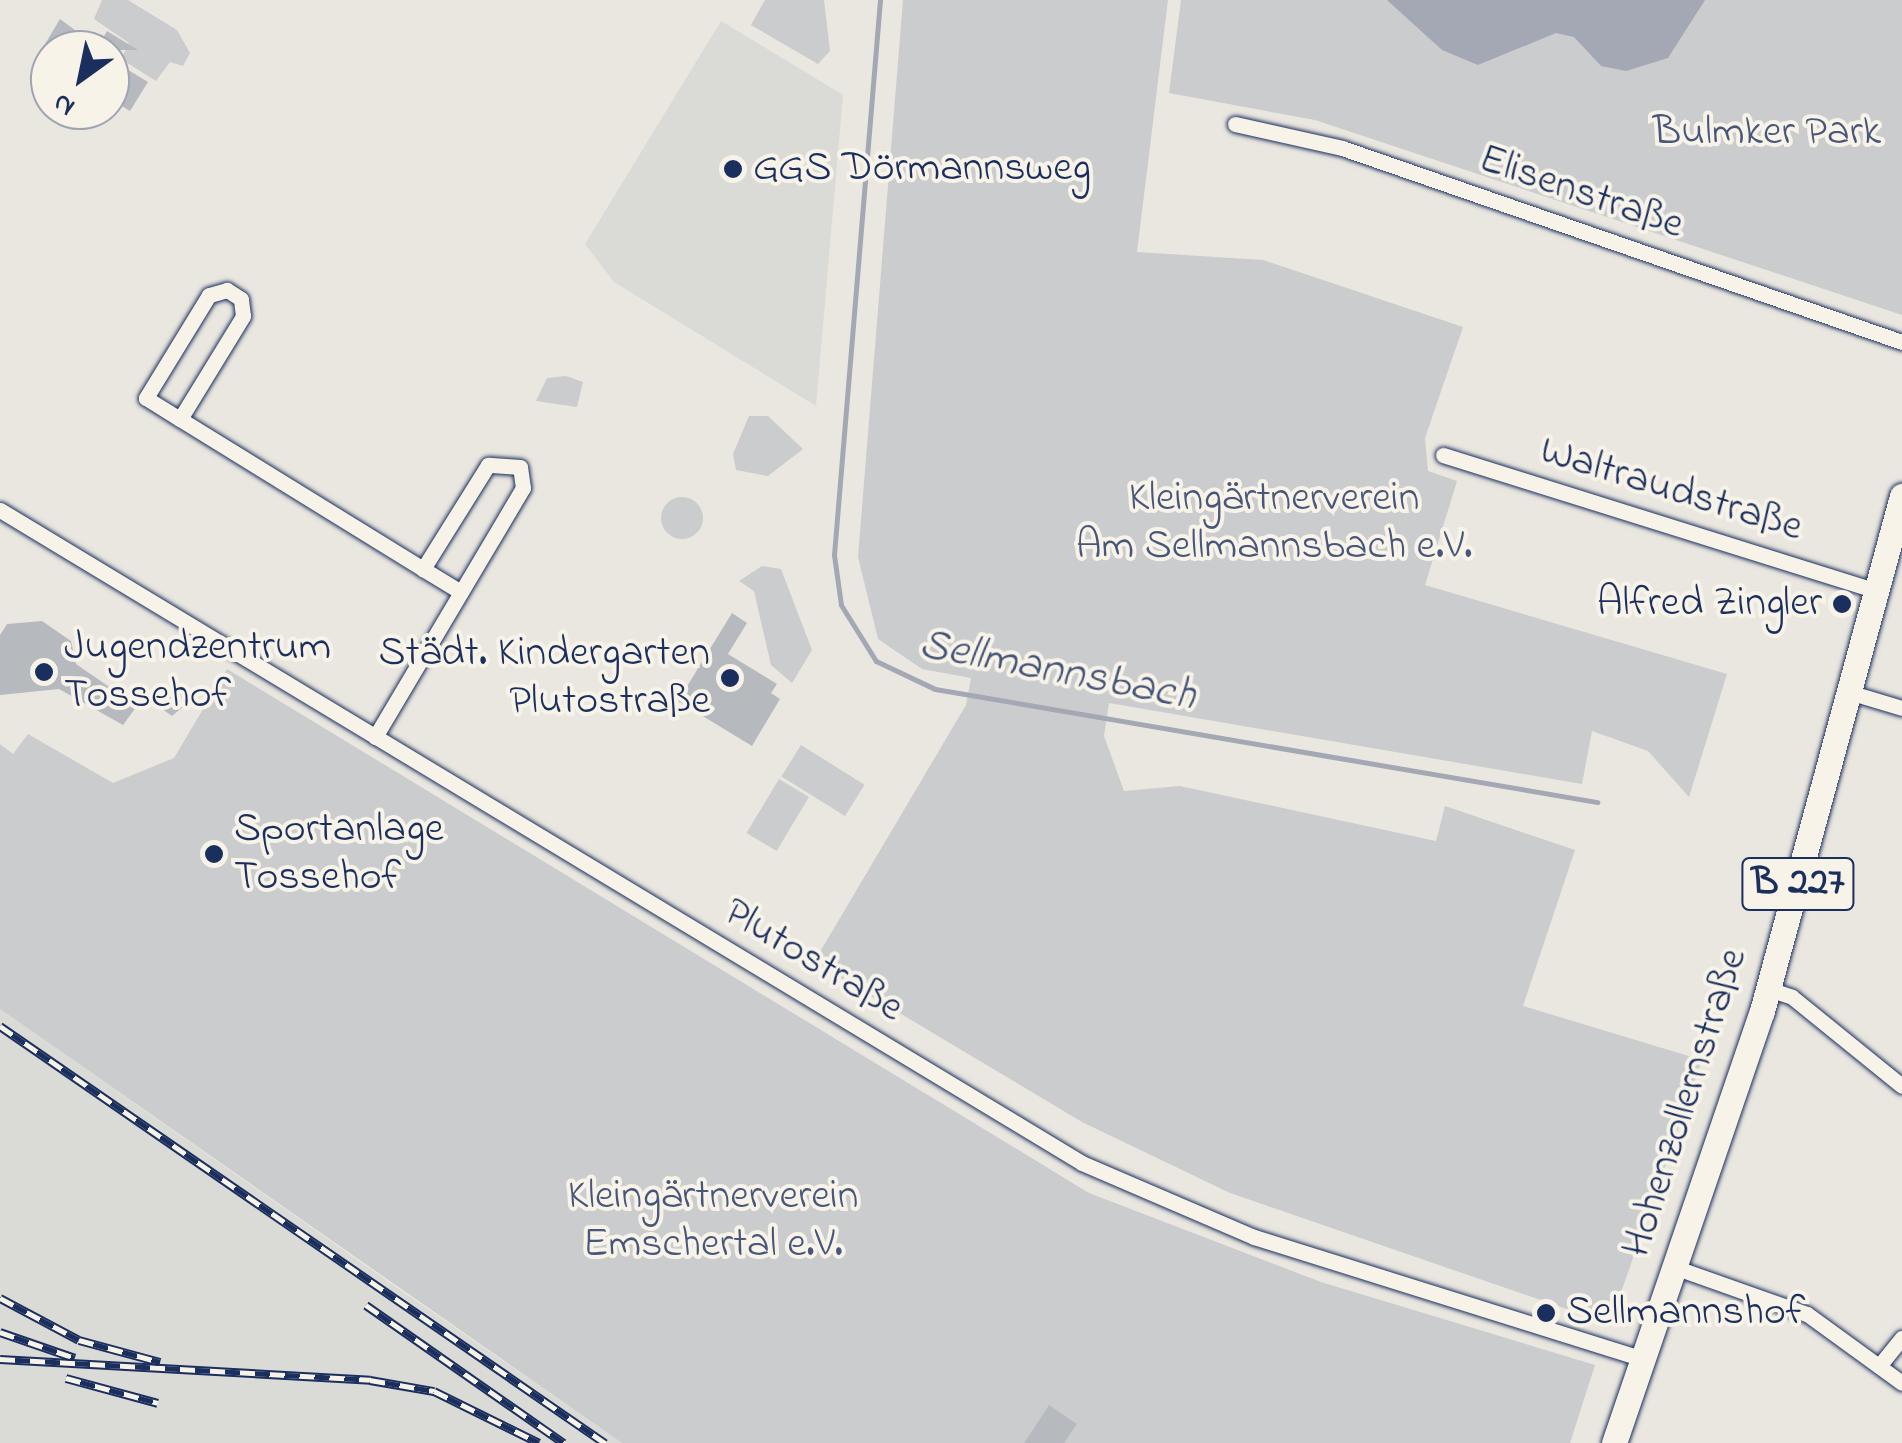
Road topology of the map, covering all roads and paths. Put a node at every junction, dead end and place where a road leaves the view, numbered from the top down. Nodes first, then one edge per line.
1 (1235, 124) dead end
2 (1902, 342) edge
3 (180, 419) junction
4 (1443, 455) dead end
5 (1902, 496) edge
6 (0, 510) edge
7 (1898, 530) edge
8 (423, 569) junction
9 (460, 592) junction
10 (1879, 592) junction
11 (1852, 693) junction
12 (1902, 708) edge
13 (374, 738) junction
14 (1768, 990) junction
15 (1902, 1086) edge
16 (1674, 1267) junction
17 (1902, 1338) edge
18 (1642, 1359) junction
19 (1879, 1366) junction
20 (1902, 1383) edge
21 (1614, 1443) edge

1 - 2 street, Elisenstraße
3 - 3 street
3 - 8 street
4 - 10 street, Waltraudstraße
5 - 7 main road, Hohenzollernstraße / B 227
6 - 13 street, Plutostraße
7 - 10 main road, Hohenzollernstraße / B 227
8 - 9 street
8 - 9 street
9 - 13 street
10 - 11 main road, Hohenzollernstraße / B 227
11 - 12 street
11 - 14 main road, Hohenzollernstraße / B 227
13 - 18 street, Plutostraße
14 - 15 street
14 - 16 main road, Hohenzollernstraße / B 227
16 - 18 main road, Hohenzollernstraße / B 227
16 - 19 street
17 - 19 street
18 - 21 main road, Hohenzollernstraße / B 227
19 - 20 street

